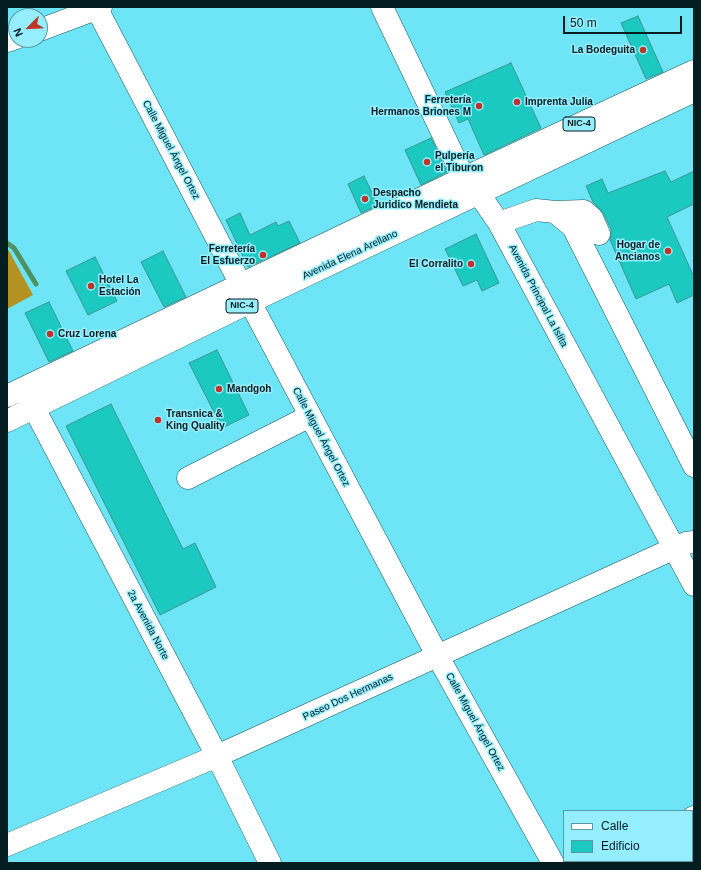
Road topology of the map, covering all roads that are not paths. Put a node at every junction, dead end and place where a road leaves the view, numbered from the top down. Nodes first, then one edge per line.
1 (382, 7) edge
2 (98, 8) edge
3 (48, 27) edge
4 (694, 71) edge
5 (694, 92) edge
6 (643, 105) junction
7 (464, 178) junction
8 (479, 194) junction
9 (555, 212) junction
10 (499, 223) junction
11 (599, 234) dead end
12 (366, 236) junction
13 (245, 293) junction
14 (140, 344) junction
15 (15, 392) edge
16 (34, 408) junction
17 (310, 416) junction
18 (7, 421) edge
19 (694, 466) edge
20 (188, 478) dead end
21 (687, 541) edge
22 (694, 585) edge
23 (437, 656) junction
24 (217, 756) junction
25 (7, 845) edge
26 (270, 863) edge
27 (553, 863) edge

1 - 7 main road, Avenida Principal La Islita
2 - 3 main road
2 - 13 main road, Calle Miguel Ángel Ortez
4 - 6 main road, Avenida Elena Arellano / NIC-4
5 - 6 main road, Avenida Elena Arellano / NIC-4
6 - 7 main road, Avenida Elena Arellano / NIC-4
6 - 8 main road, Avenida Elena Arellano / NIC-4
7 - 8 main road, Avenida Principal La Islita
7 - 12 main road, Avenida Elena Arellano / NIC-4
8 - 10 main road, Avenida Principal La Islita
8 - 12 main road, Avenida Elena Arellano / NIC-4
9 - 10 main road
9 - 11 main road
9 - 19 main road
10 - 21 main road, Avenida Principal La Islita
12 - 13 main road, Avenida Elena Arellano / NIC-4
13 - 14 main road, Avenida Elena Arellano / NIC-4
13 - 17 main road, Calle Miguel Ángel Ortez
14 - 15 main road, Avenida Elena Arellano / NIC-4
14 - 16 main road, Avenida Elena Arellano / NIC-4
15 - 16 main road, 2a Avenida Norte
16 - 18 main road, Avenida Elena Arellano / NIC-4
16 - 24 main road, 2a Avenida Norte
17 - 20 main road
17 - 23 main road, Calle Miguel Ángel Ortez
21 - 22 main road, Avenida Principal La Islita
21 - 23 main road, Paseo Dos Hermanas
23 - 24 main road, Paseo Dos Hermanas
23 - 27 main road, Calle Miguel Ángel Ortez
24 - 25 main road, Paseo Dos Hermanas
24 - 26 main road, 2a Avenida Norte

